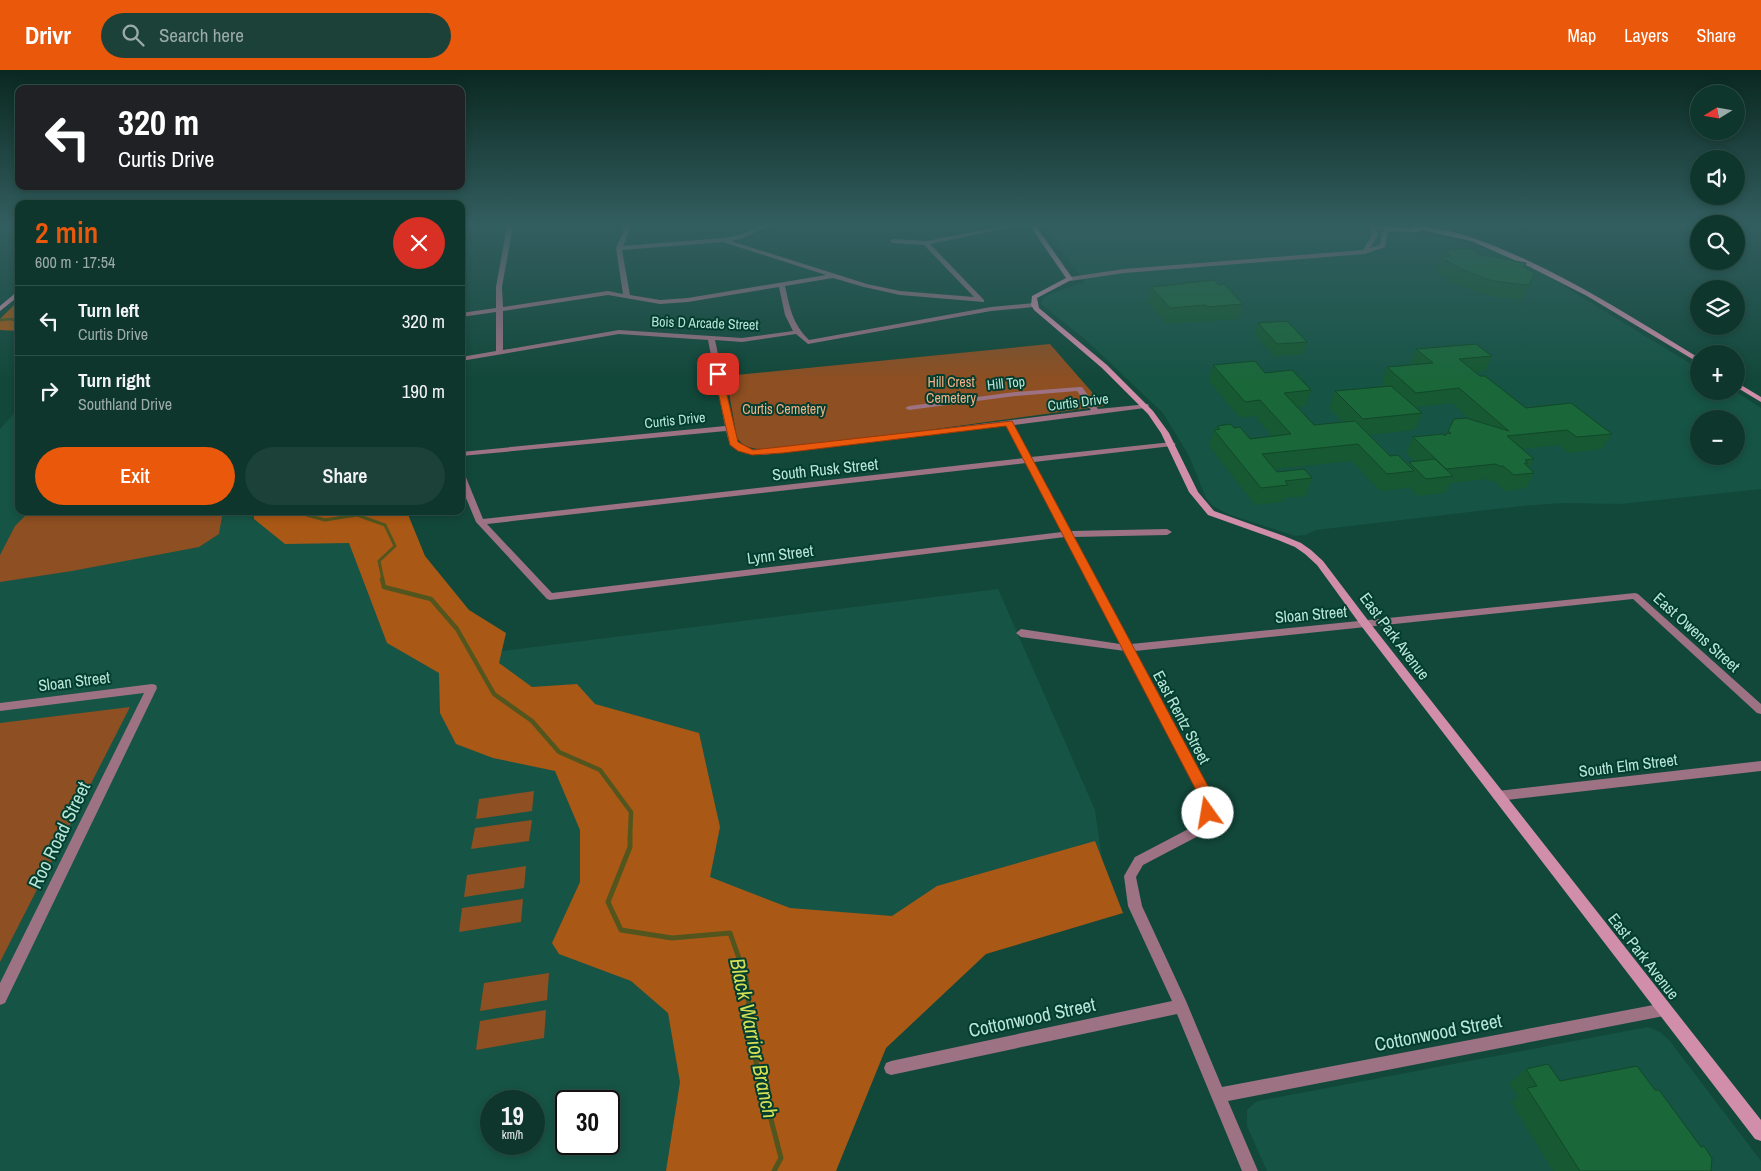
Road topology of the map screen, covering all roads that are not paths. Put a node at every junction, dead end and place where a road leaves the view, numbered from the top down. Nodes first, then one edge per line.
1 (501, 277) edge
2 (624, 277) edge
3 (824, 277) edge
4 (838, 277) edge
5 (959, 277) edge
6 (1081, 277) edge
7 (1558, 277) edge
8 (1070, 279) joint
9 (782, 285) junction
10 (15, 296) edge
11 (627, 296) junction
12 (980, 299) junction
13 (1034, 305) junction
14 (0, 309) edge
15 (991, 309) junction
16 (498, 310) junction
17 (465, 315) edge
18 (797, 332) junction
19 (711, 338) junction
20 (500, 352) junction
21 (1690, 356) edge
22 (465, 358) edge
23 (1745, 390) edge
24 (1761, 400) edge
25 (1145, 406) junction
26 (908, 408) dead end
27 (1096, 412) junction
28 (1009, 422) junction
29 (729, 428) junction
30 (1172, 444) junction
31 (465, 454) edge
32 (1030, 460) junction
33 (465, 485) edge
34 (480, 522) junction
35 (1167, 532) dead end
36 (1069, 534) junction
37 (1635, 596) joint
38 (1366, 625) junction
39 (1021, 633) dead end
40 (1127, 648) junction
41 (152, 688) joint
42 (0, 707) edge
43 (1761, 710) edge
44 (1761, 766) edge
45 (1498, 796) junction
46 (0, 998) edge
47 (1181, 1006) junction
48 (1664, 1010) junction
49 (891, 1068) dead end
50 (1219, 1095) junction
51 (1761, 1133) edge
52 (1250, 1171) edge

1 - 16 street
2 - 11 street
3 - 9 street
4 - 12 street
5 - 12 street
6 - 8 street
7 - 21 street
8 - 13 street
9 - 11 street
9 - 18 street
10 - 14 street
11 - 16 street
12 - 15 street
13 - 15 street
13 - 25 street, East Park Avenue
15 - 18 street
16 - 17 street
16 - 20 street
18 - 19 street, Bois D Arcade Street
19 - 20 street, Bois D Arcade Street
19 - 29 street
20 - 22 street, Bois D Arcade Street
23 - 24 street
25 - 27 street, Curtis Drive
25 - 30 street, East Park Avenue
26 - 27 street, Hill Top
27 - 28 street, Curtis Drive
28 - 29 street, Curtis Drive
28 - 32 street, East Rentz Street
29 - 31 street, Curtis Drive
30 - 32 street, South Rusk Street
30 - 38 street, East Park Avenue
32 - 34 street, South Rusk Street
32 - 36 street, East Rentz Street
33 - 34 street, Lynn Street
34 - 36 street, Lynn Street
35 - 36 street, Lynn Street
36 - 40 street, East Rentz Street
37 - 38 street, Sloan Street
37 - 43 street, East Owens Street
38 - 40 street, Sloan Street
38 - 45 street, East Park Avenue
39 - 40 street, Sloan Street
40 - 47 street, East Rentz Street
41 - 42 street, Sloan Street
41 - 46 street, Roo Road Street
44 - 45 street, South Elm Street
45 - 48 street, East Park Avenue
47 - 49 street, Cottonwood Street
47 - 50 street, East Rentz Street
48 - 50 street, Cottonwood Street
48 - 51 street, East Park Avenue
50 - 52 street, East Rentz Street

